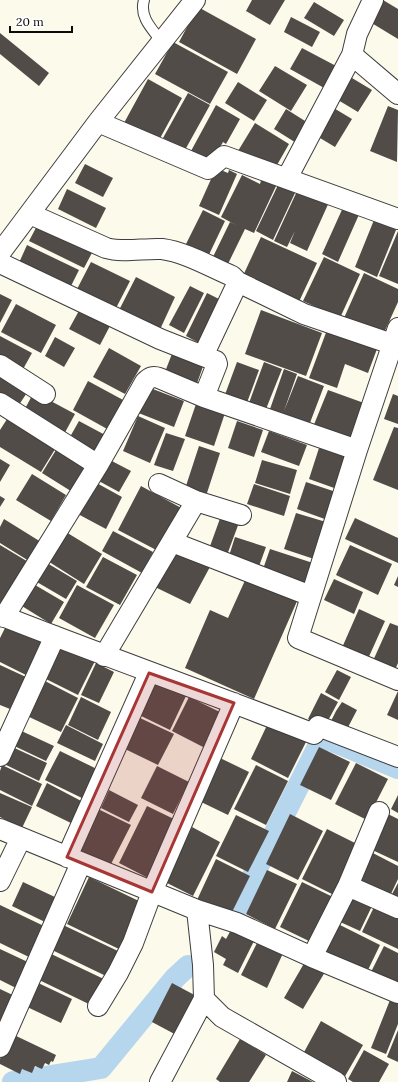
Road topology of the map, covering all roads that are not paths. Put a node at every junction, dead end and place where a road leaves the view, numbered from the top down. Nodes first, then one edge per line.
1 (144, 0) edge
2 (195, 0) edge
3 (373, 0) edge
4 (162, 42) junction
5 (352, 55) junction
6 (398, 94) edge
7 (98, 122) junction
8 (287, 178) junction
9 (30, 214) junction
10 (398, 219) edge
11 (0, 254) edge
12 (0, 263) edge
13 (238, 282) junction
14 (395, 336) edge
15 (202, 356) junction
16 (0, 365) edge
17 (45, 394) dead end
18 (204, 397) junction
19 (0, 403) edge
20 (358, 450) junction
21 (98, 465) junction
22 (160, 484) dead end
23 (196, 502) junction
24 (241, 515) dead end
25 (172, 542) junction
26 (311, 596) junction
27 (2, 616) edge
28 (55, 636) junction
29 (104, 656) junction
30 (149, 673) junction
31 (398, 680) edge
32 (234, 703) junction
33 (0, 756) edge
34 (398, 757) edge
35 (379, 812) dead end
36 (0, 829) edge
37 (21, 838) junction
38 (74, 860) junction
39 (0, 881) edge
40 (348, 886) junction
41 (152, 892) junction
42 (398, 908) edge
43 (196, 910) junction
44 (312, 957) junction
45 (398, 993) edge
46 (204, 999) junction
47 (98, 1006) dead end
48 (0, 1047) edge
49 (160, 1082) edge
50 (336, 1082) edge

1 - 4 lane
2 - 4 street
3 - 5 street
4 - 7 street
5 - 6 street
5 - 8 street
7 - 8 street
7 - 9 street
8 - 10 street
9 - 11 street
9 - 13 street
12 - 15 street
13 - 14 street
13 - 15 street
14 - 20 street
15 - 18 street
16 - 17 street
18 - 20 street
18 - 21 street
19 - 21 street
20 - 26 street
21 - 27 street
22 - 23 street
23 - 24 street
23 - 25 street
25 - 26 street
25 - 29 street
26 - 31 street
27 - 28 street
28 - 29 street
28 - 33 street
29 - 30 street
30 - 32 street
30 - 38 street
32 - 34 street
32 - 41 street
35 - 40 street
36 - 37 street
37 - 38 street
37 - 39 street
38 - 41 street
38 - 48 street
40 - 42 street
40 - 44 street
41 - 43 street
41 - 47 street
43 - 44 street
43 - 46 street
44 - 45 street
46 - 49 street
46 - 50 street

